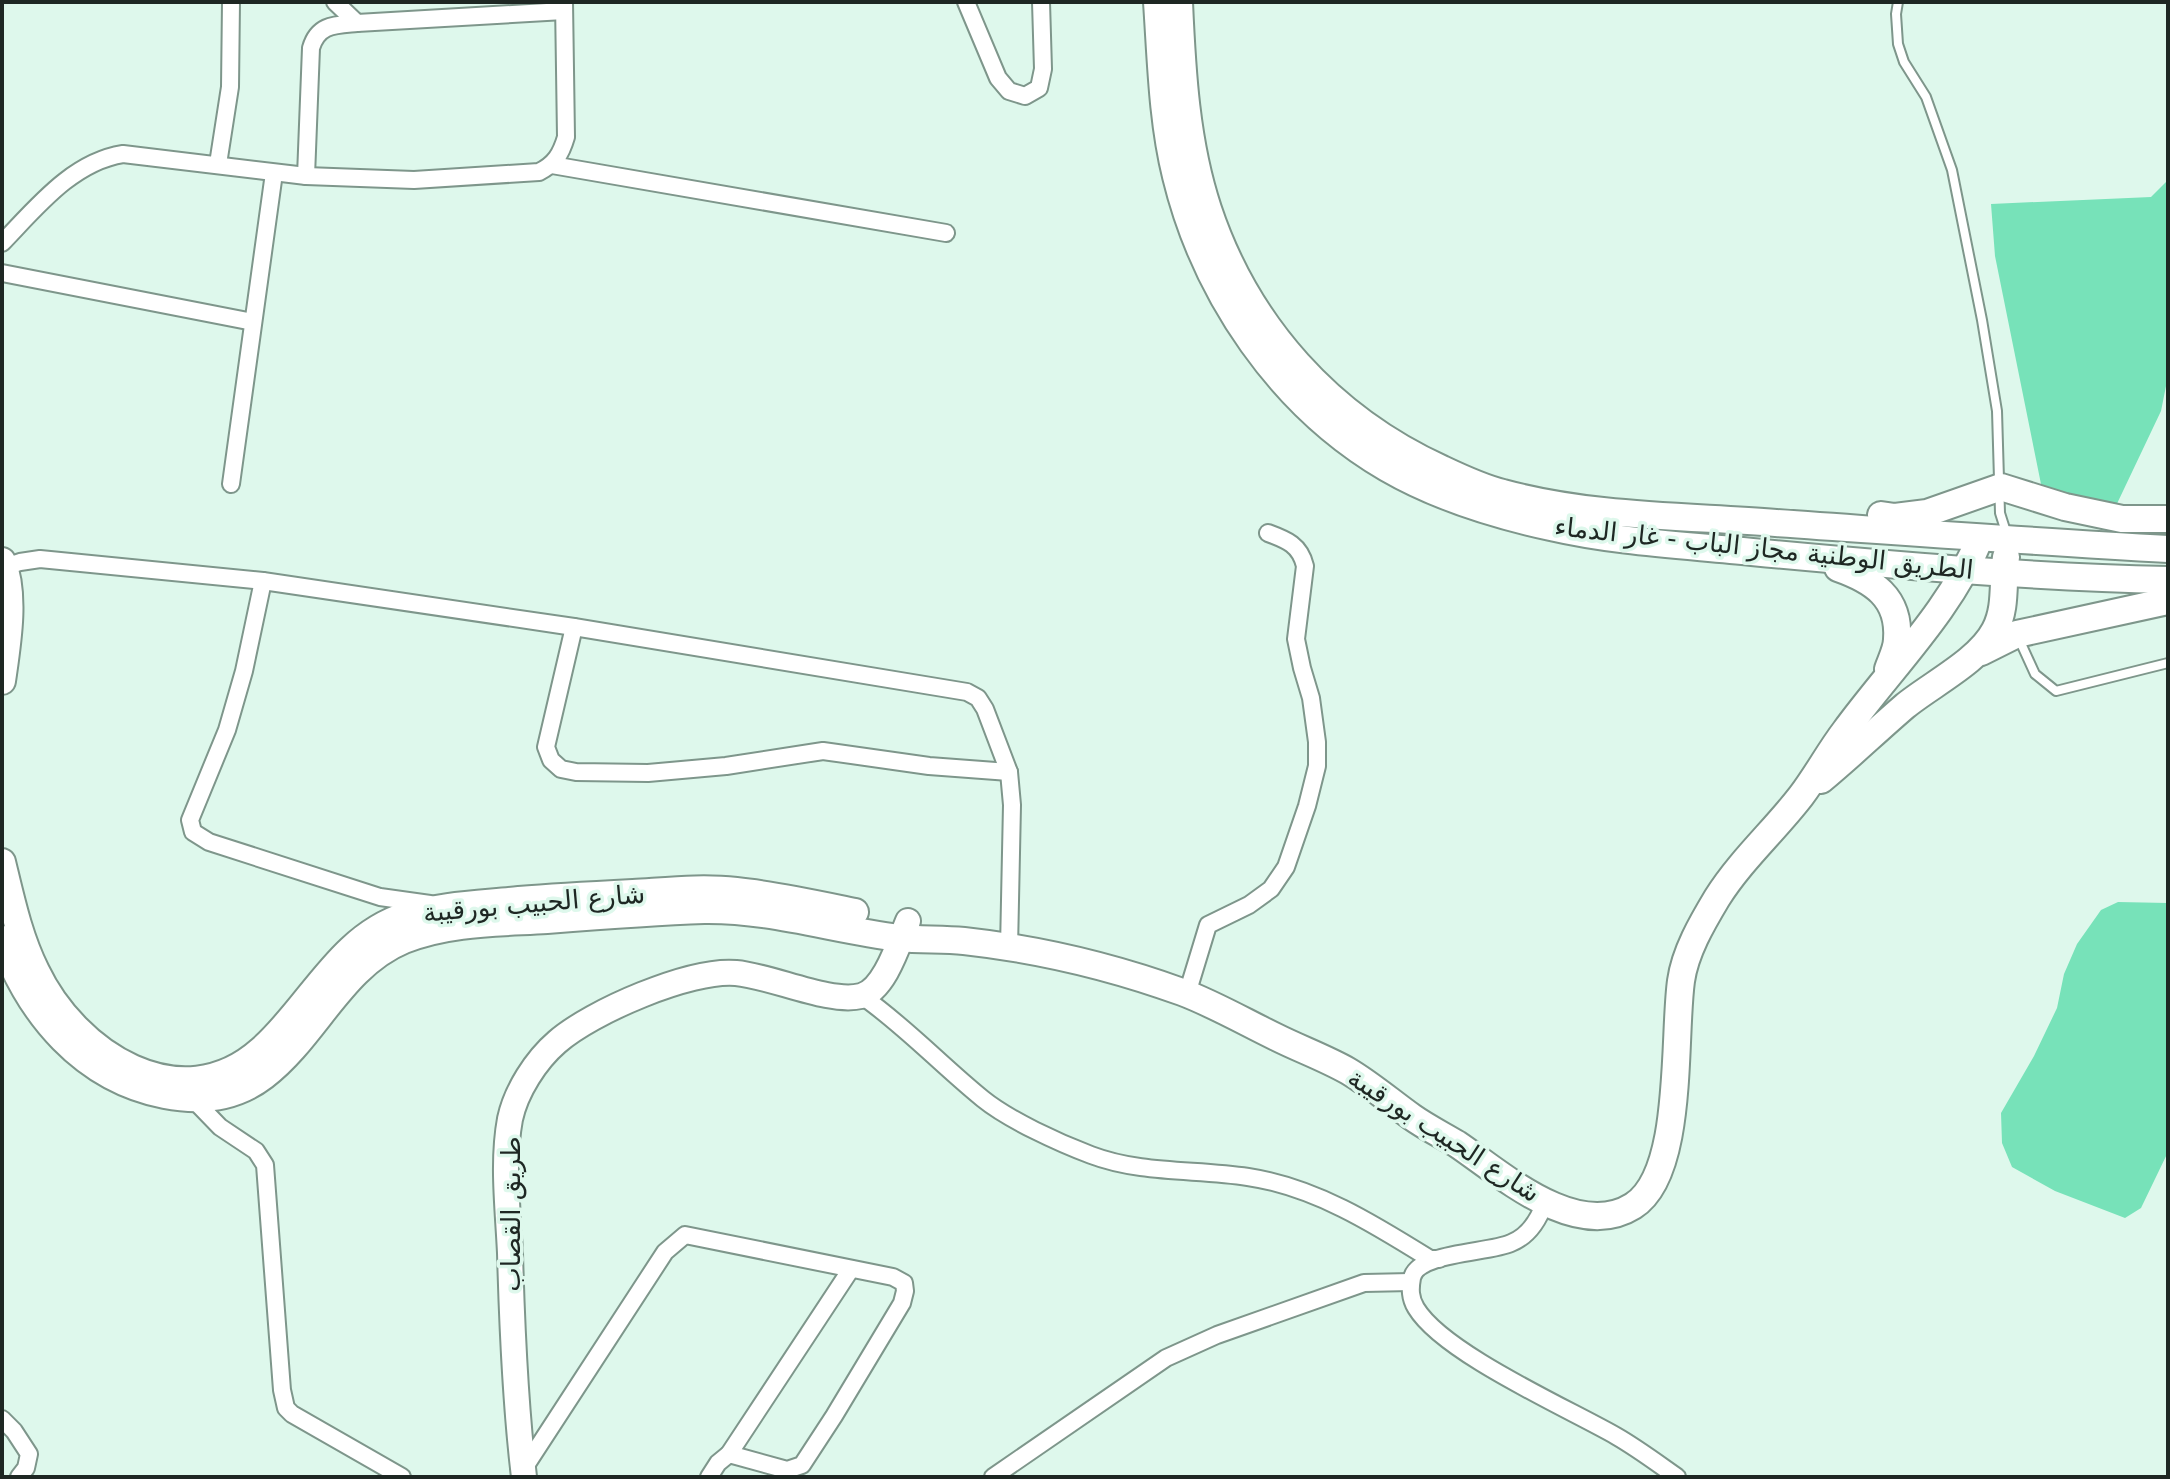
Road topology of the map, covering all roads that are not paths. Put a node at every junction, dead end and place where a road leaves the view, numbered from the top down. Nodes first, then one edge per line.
1 (231, 2) edge
2 (335, 2) edge
3 (966, 2) edge
4 (1041, 2) edge
5 (1157, 2) edge
6 (1179, 2) edge
7 (1898, 2) edge
8 (564, 6) edge
9 (357, 23) junction
10 (218, 164) junction
11 (552, 165) junction
12 (274, 173) junction
13 (306, 176) junction
14 (946, 233) dead end
15 (2, 243) edge
16 (2, 273) edge
17 (253, 322) junction
18 (231, 484) dead end
19 (2001, 500) junction
20 (1630, 513) junction
21 (2168, 519) edge
22 (1992, 532) junction
23 (1268, 533) dead end
24 (2168, 549) edge
25 (1808, 557) junction
26 (3, 565) edge
27 (1967, 571) junction
28 (2003, 573) junction
29 (2168, 580) edge
30 (263, 581) junction
31 (2168, 601) edge
32 (574, 627) junction
33 (2017, 634) junction
34 (1974, 655) junction
35 (2168, 663) edge
36 (2, 681) edge
37 (1884, 682) junction
38 (1009, 772) junction
39 (1800, 798) junction
40 (2, 862) edge
41 (451, 907) junction
42 (904, 929) junction
43 (8, 937) edge
44 (1009, 948) junction
45 (1187, 994) junction
46 (862, 996) junction
47 (186, 1091) junction
48 (1545, 1202) junction
49 (1439, 1259) junction
50 (851, 1269) junction
51 (1411, 1282) junction
52 (2, 1419) edge
53 (729, 1454) junction
54 (523, 1473) edge
55 (19, 1477) edge
56 (402, 1477) edge
57 (709, 1477) edge
58 (993, 1477) edge
59 (1677, 1477) edge

1 - 10 street
2 - 9 street
3 - 4 street
5 - 25 main road, الطريق الوطنية مجاز الباب - غار الدماء
6 - 20 main road, الطريق الوطنية مجاز الباب - غار الدماء
7 - 19 lane
8 - 9 street
8 - 11 street
9 - 13 street
10 - 12 street
10 - 15 street
11 - 13 street
11 - 14 street
12 - 13 street
12 - 17 street
16 - 17 street
17 - 18 street
19 - 20 main road
19 - 21 main road
19 - 22 lane
19 - 22 lane
20 - 22 main road, الطريق الوطنية مجاز الباب - غار الدماء
22 - 24 main road, الطريق الوطنية مجاز الباب - غار الدماء
22 - 27 main road, شارع الحبيب بورقيبة
22 - 28 main road, شارع الحبيب بورقيبة
23 - 45 street
25 - 27 main road, الطريق الوطنية مجاز الباب - غار الدماء
25 - 37 main road
26 - 30 street
26 - 36 main road
27 - 28 main road, الطريق الوطنية مجاز الباب - غار الدماء
27 - 37 main road, شارع الحبيب بورقيبة
28 - 29 main road, الطريق الوطنية مجاز الباب - غار الدماء
28 - 34 main road, شارع الحبيب بورقيبة
30 - 32 street
30 - 41 street
31 - 33 main road
32 - 38 street
32 - 38 street
33 - 34 main road
33 - 35 lane
34 - 39 main road, شارع الحبيب بورقيبة
37 - 39 main road, شارع الحبيب بورقيبة
38 - 44 street
39 - 48 main road, شارع الحبيب بورقيبة
40 - 43 main road, شارع الحبيب بورقيبة
41 - 42 main road, شارع الحبيب بورقيبة
41 - 47 main road, شارع الحبيب بورقيبة
42 - 44 main road, شارع الحبيب بورقيبة
42 - 46 main road
42 - 47 main road, شارع الحبيب بورقيبة
43 - 47 main road, شارع الحبيب بورقيبة
44 - 45 main road, شارع الحبيب بورقيبة
45 - 48 main road, شارع الحبيب بورقيبة
46 - 49 street
46 - 54 main road, طريق القصاب
47 - 56 street
48 - 49 street
49 - 51 street
50 - 53 street
50 - 53 street
50 - 54 street
51 - 58 street
51 - 59 street
52 - 55 street
53 - 57 street

